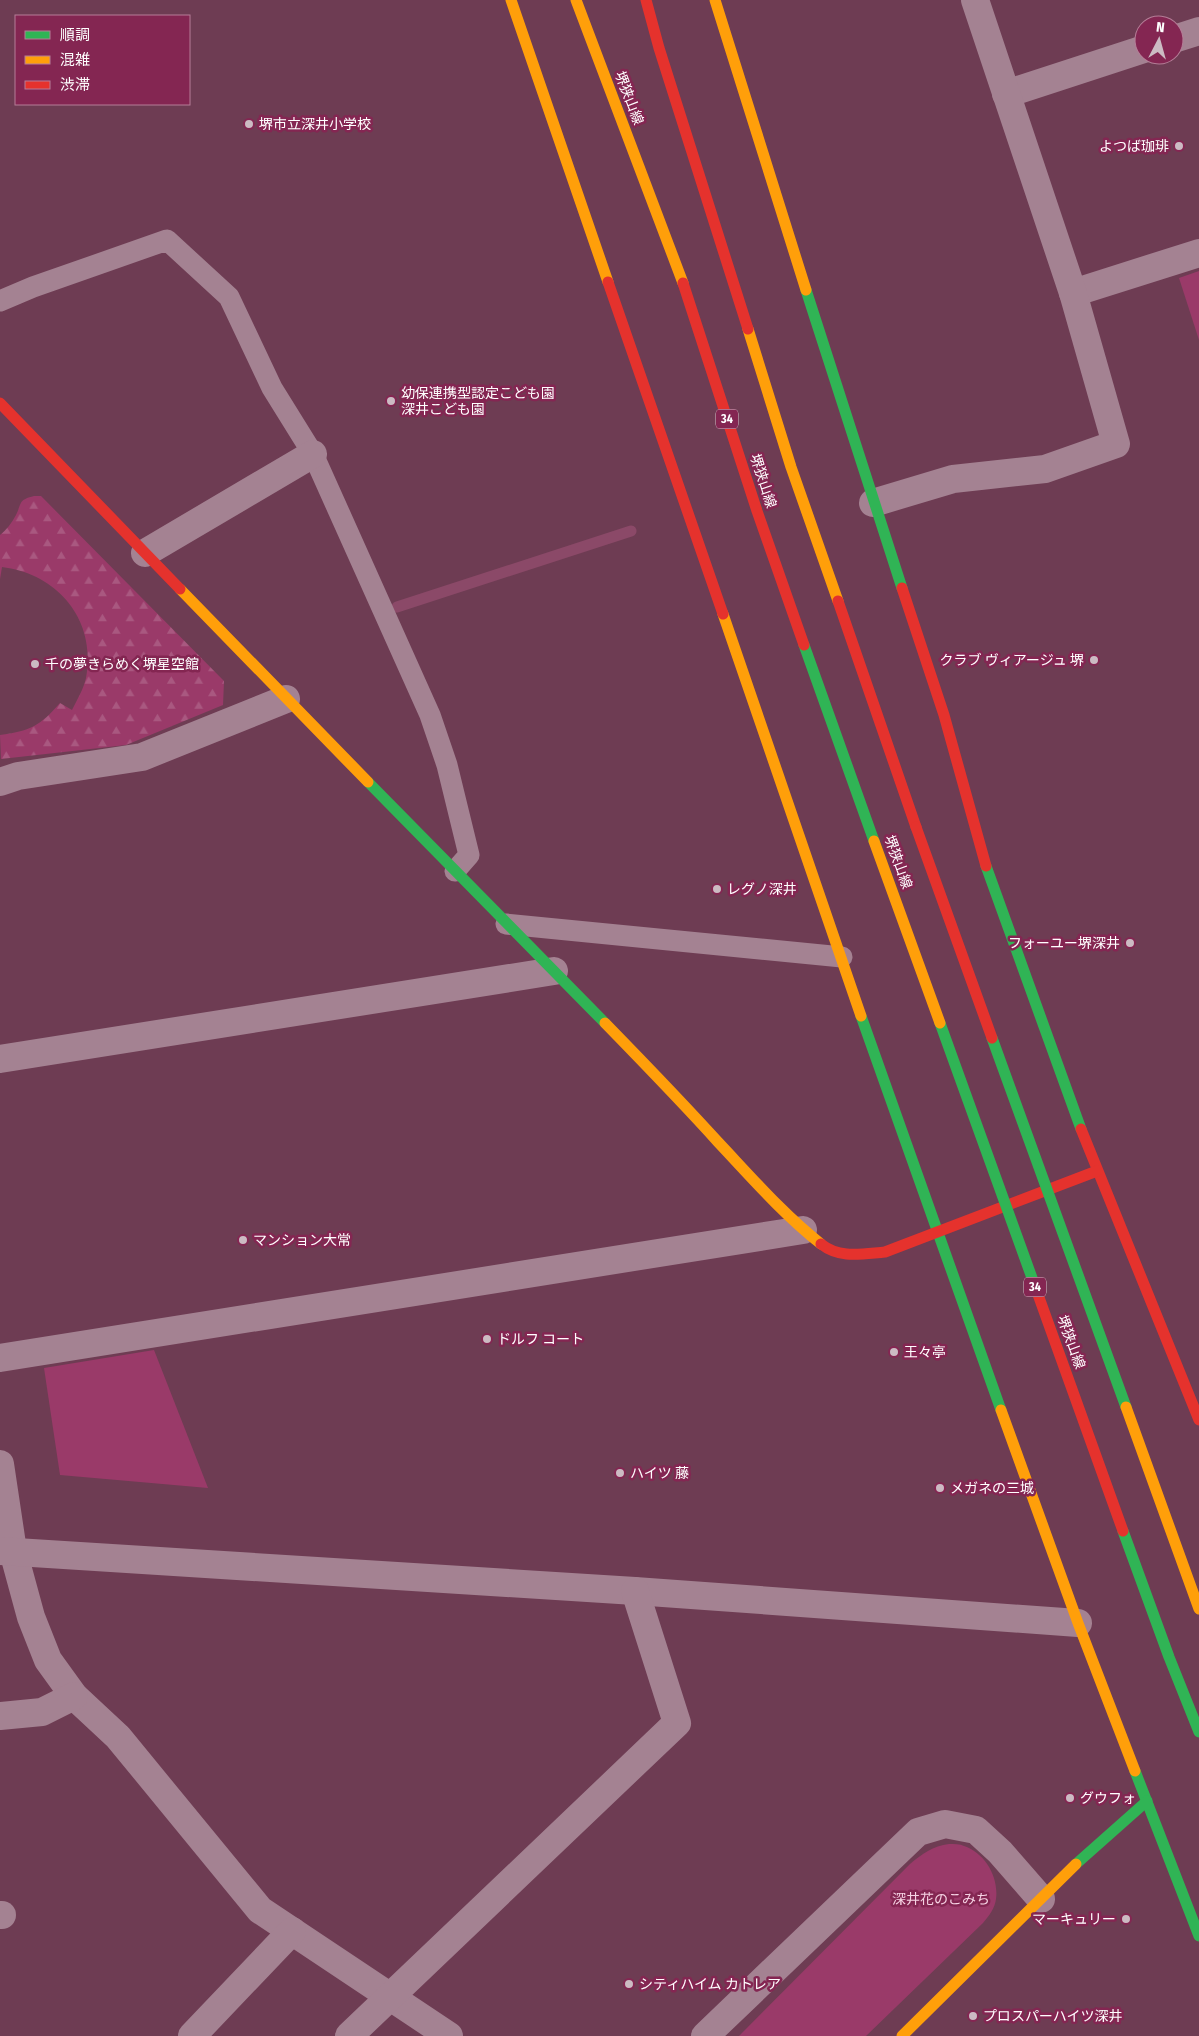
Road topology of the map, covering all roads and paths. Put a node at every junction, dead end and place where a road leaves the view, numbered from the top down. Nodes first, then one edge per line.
1 (511, 0) edge
2 (576, 0) edge
3 (646, 0) edge
4 (715, 0) edge
5 (975, 0) edge
6 (1199, 31) edge
7 (1184, 36) edge
8 (1134, 52) edge
9 (1006, 94) junction
10 (1199, 253) edge
11 (1073, 294) junction
12 (0, 301) edge
13 (0, 403) edge
14 (313, 454) junction
15 (873, 503) junction
16 (145, 553) junction
17 (286, 699) junction
18 (0, 782) edge
19 (455, 871) junction
20 (506, 924) junction
21 (842, 957) junction
22 (554, 971) junction
23 (0, 1058) edge
24 (1097, 1171) junction
25 (803, 1230) junction
26 (937, 1232) junction
27 (0, 1358) edge
28 (1199, 1420) edge
29 (0, 1464) edge
30 (6, 1551) edge
31 (635, 1591) junction
32 (1199, 1609) edge
33 (1078, 1623) junction
34 (74, 1696) junction
35 (0, 1716) edge
36 (1199, 1732) edge
37 (1147, 1801) junction
38 (1041, 1899) junction
39 (292, 1932) junction
40 (1199, 1936) edge
41 (392, 1997) junction
42 (192, 2036) edge
43 (350, 2036) edge
44 (449, 2036) edge
45 (705, 2036) edge
46 (902, 2036) edge

1 - 21 main road
2 - 36 main road, 堺狭山線 / 34, bridge
3 - 32 main road, bridge
4 - 15 main road
5 - 9 street
6 - 7 street
8 - 9 street
9 - 11 street
10 - 11 street
11 - 15 street
12 - 14 lane
13 - 16 main road
14 - 16 street
14 - 19 lane
15 - 24 main road
16 - 17 main road
17 - 18 street
17 - 19 main road
19 - 20 main road
20 - 21 lane
20 - 22 main road
21 - 26 main road
22 - 23 street
22 - 25 main road
24 - 26 main road
24 - 28 main road
25 - 26 main road
25 - 27 street
26 - 33 main road
29 - 30 street
30 - 31 street
30 - 34 street
31 - 33 street
31 - 41 street
33 - 37 main road
34 - 35 street
34 - 39 street
37 - 38 main road
37 - 40 main road
38 - 45 street
38 - 46 main road
39 - 41 street
39 - 42 street
41 - 43 street
41 - 44 street

